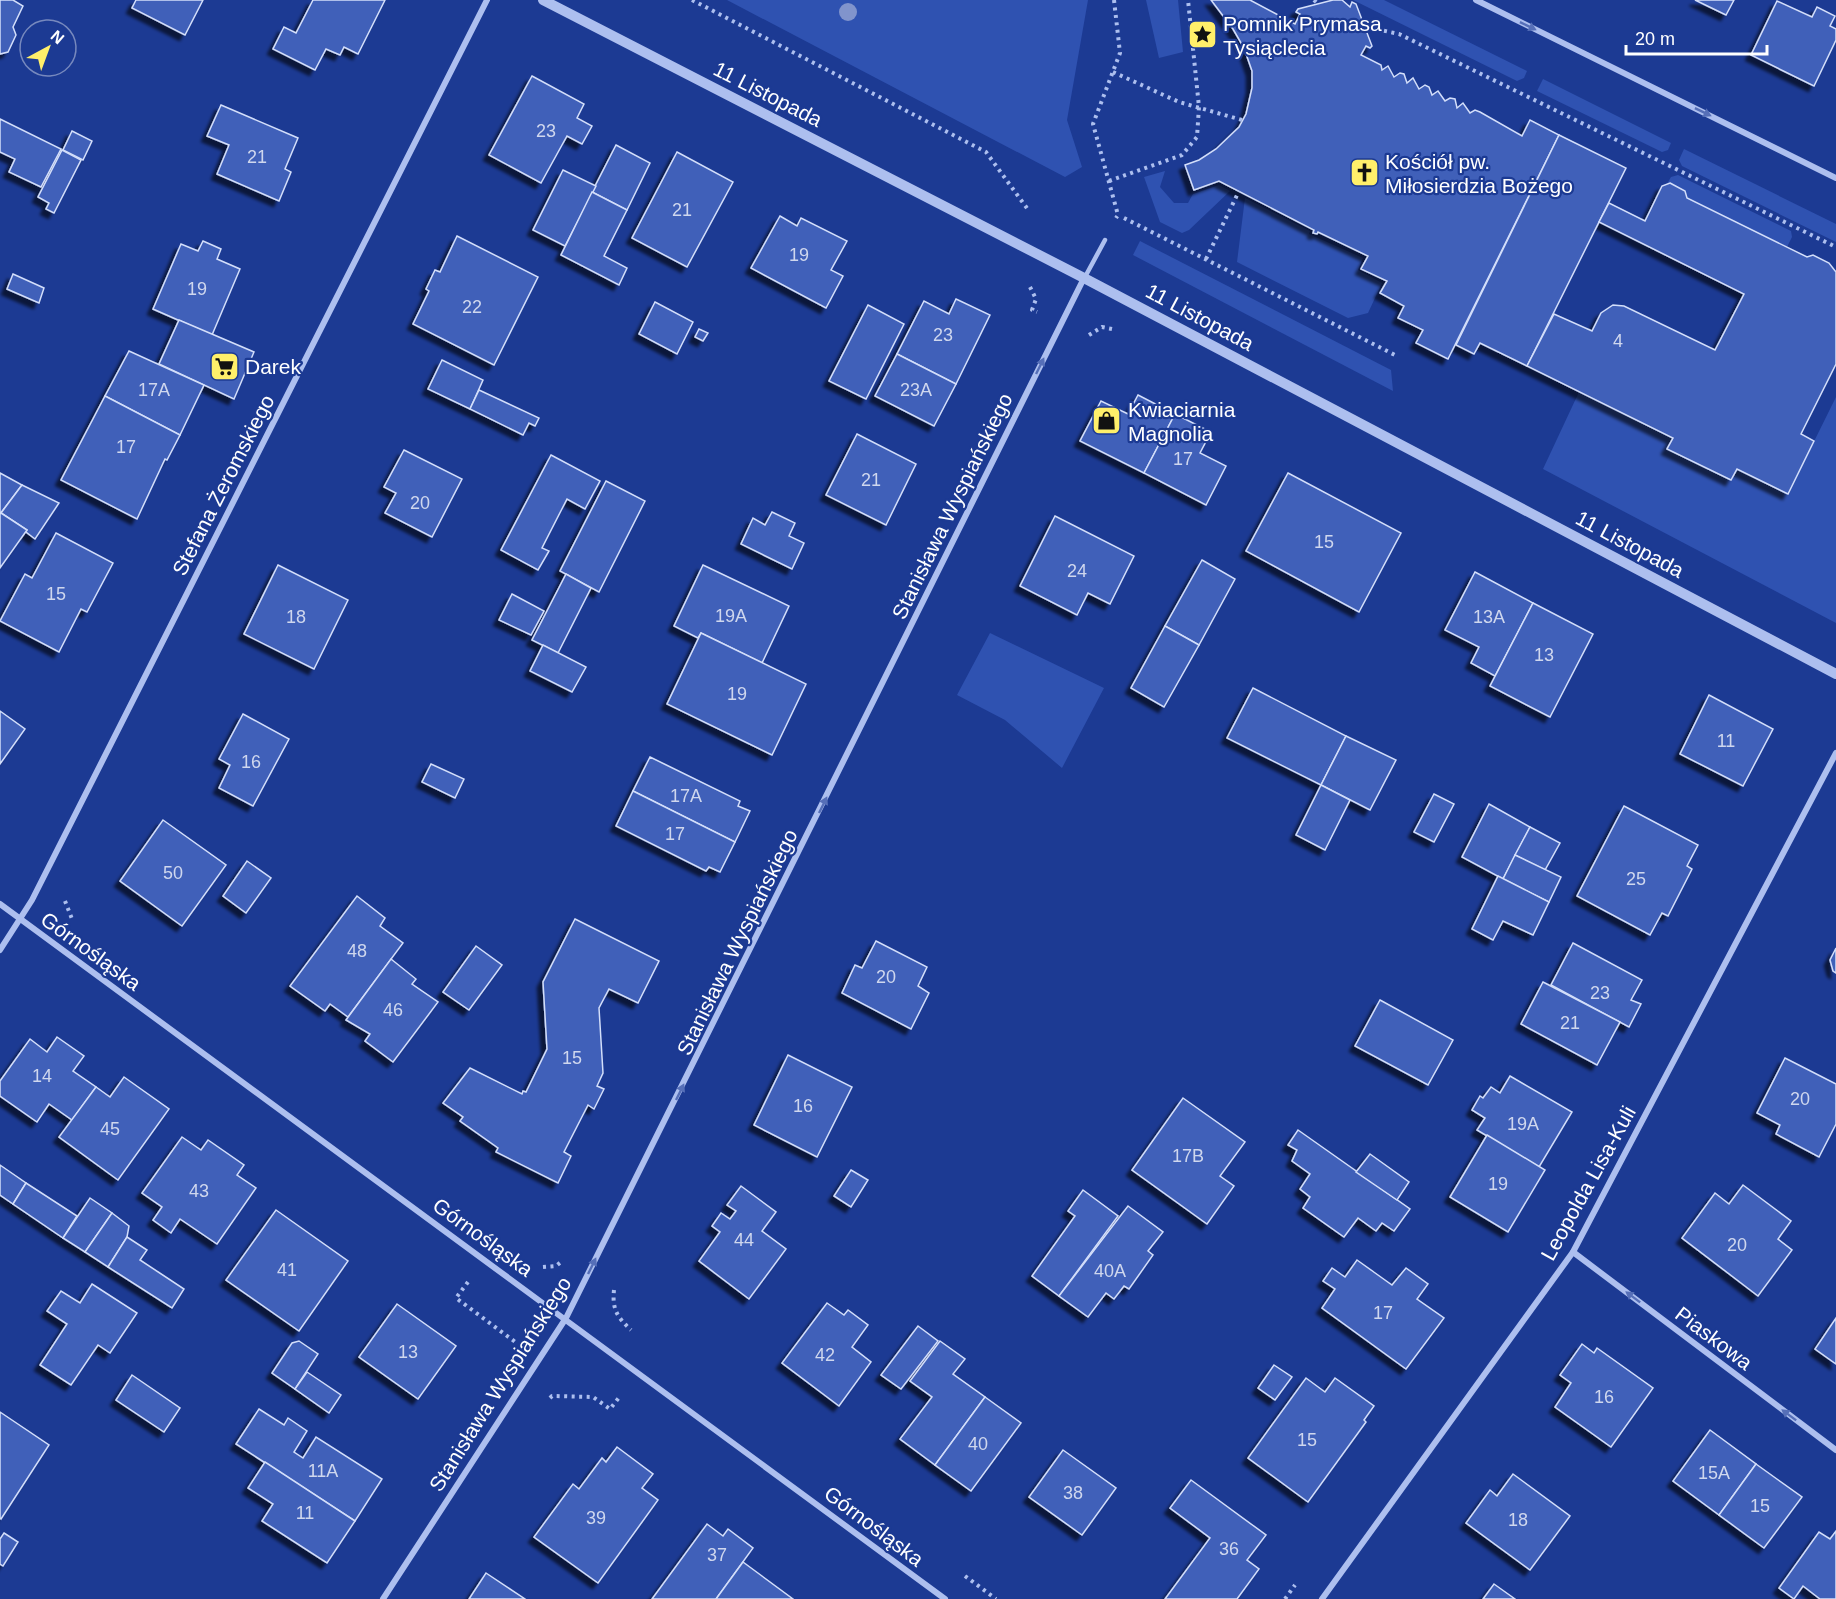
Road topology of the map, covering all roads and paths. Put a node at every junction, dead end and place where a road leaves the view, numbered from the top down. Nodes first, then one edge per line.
1 (487, 0) edge
2 (543, 0) edge
3 (692, 0) edge
4 (1114, 0) edge
5 (1188, 0) edge
6 (1314, 0) edge
7 (1476, 0) edge
8 (1318, 4) dead end
9 (1362, 26) dead end
10 (1113, 72) junction
11 (1199, 107) junction
12 (1242, 120) dead end
13 (1836, 178) edge
14 (1109, 181) junction
15 (1239, 191) dead end
16 (1029, 212) dead end
17 (1118, 215) junction
18 (1105, 240) joint
19 (1836, 247) edge
20 (1206, 259) junction
21 (1084, 278) junction
22 (1023, 281) dead end
23 (1061, 324) junction
24 (1114, 330) dead end
25 (1395, 355) dead end
26 (1836, 674) edge
27 (1836, 753) edge
28 (66, 896) dead end
29 (0, 904) edge
30 (20, 919) junction
31 (79, 927) dead end
32 (0, 950) edge
33 (1573, 1252) junction
34 (597, 1257) junction
35 (485, 1259) junction
36 (534, 1263) dead end
37 (566, 1318) junction
38 (635, 1334) dead end
39 (638, 1371) junction
40 (528, 1378) junction
41 (552, 1396) junction
42 (545, 1406) dead end
43 (1836, 1450) edge
44 (959, 1572) dead end
45 (1299, 1580) dead end
46 (383, 1599) edge
47 (945, 1599) edge
48 (996, 1599) edge
49 (1285, 1599) edge
50 (1323, 1599) edge

1 - 30 street, Stefana Żeromskiego
2 - 21 street, 11 Listopada
3 - 16 path
4 - 10 path
5 - 11 path
6 - 8 path
7 -> 13 street
9 - 19 path
10 - 11 path
10 - 14 path
11 - 12 path
11 - 14 path
14 - 17 path
15 - 20 path
17 - 18 path
17 - 20 path
18 - 21 lane
20 - 25 path
21 - 23 street, Stanisława Wyspiańskiego
21 - 26 street, 11 Listopada
22 - 23 path
23 - 24 path
34 -> 23 street, Stanisława Wyspiańskiego
27 - 33 street, Leopolda Lisa-Kuli
28 - 31 path
29 - 30 street, Górnośląska
30 - 32 street, Stefana Żeromskiego
30 - 35 street, Górnośląska
43 -> 33 street, Piaskowa
33 - 50 street, Leopolda Lisa-Kuli
34 - 36 path
37 -> 34 street, Stanisława Wyspiańskiego
34 - 38 path
35 - 37 street, Górnośląska
35 - 40 path
37 - 39 street, Górnośląska
37 - 40 street, Stanisława Wyspiańskiego
39 - 41 path
39 - 47 street, Górnośląska
40 - 41 path
40 - 46 street, Stanisława Wyspiańskiego
41 - 42 path
44 - 48 path
45 - 49 path

